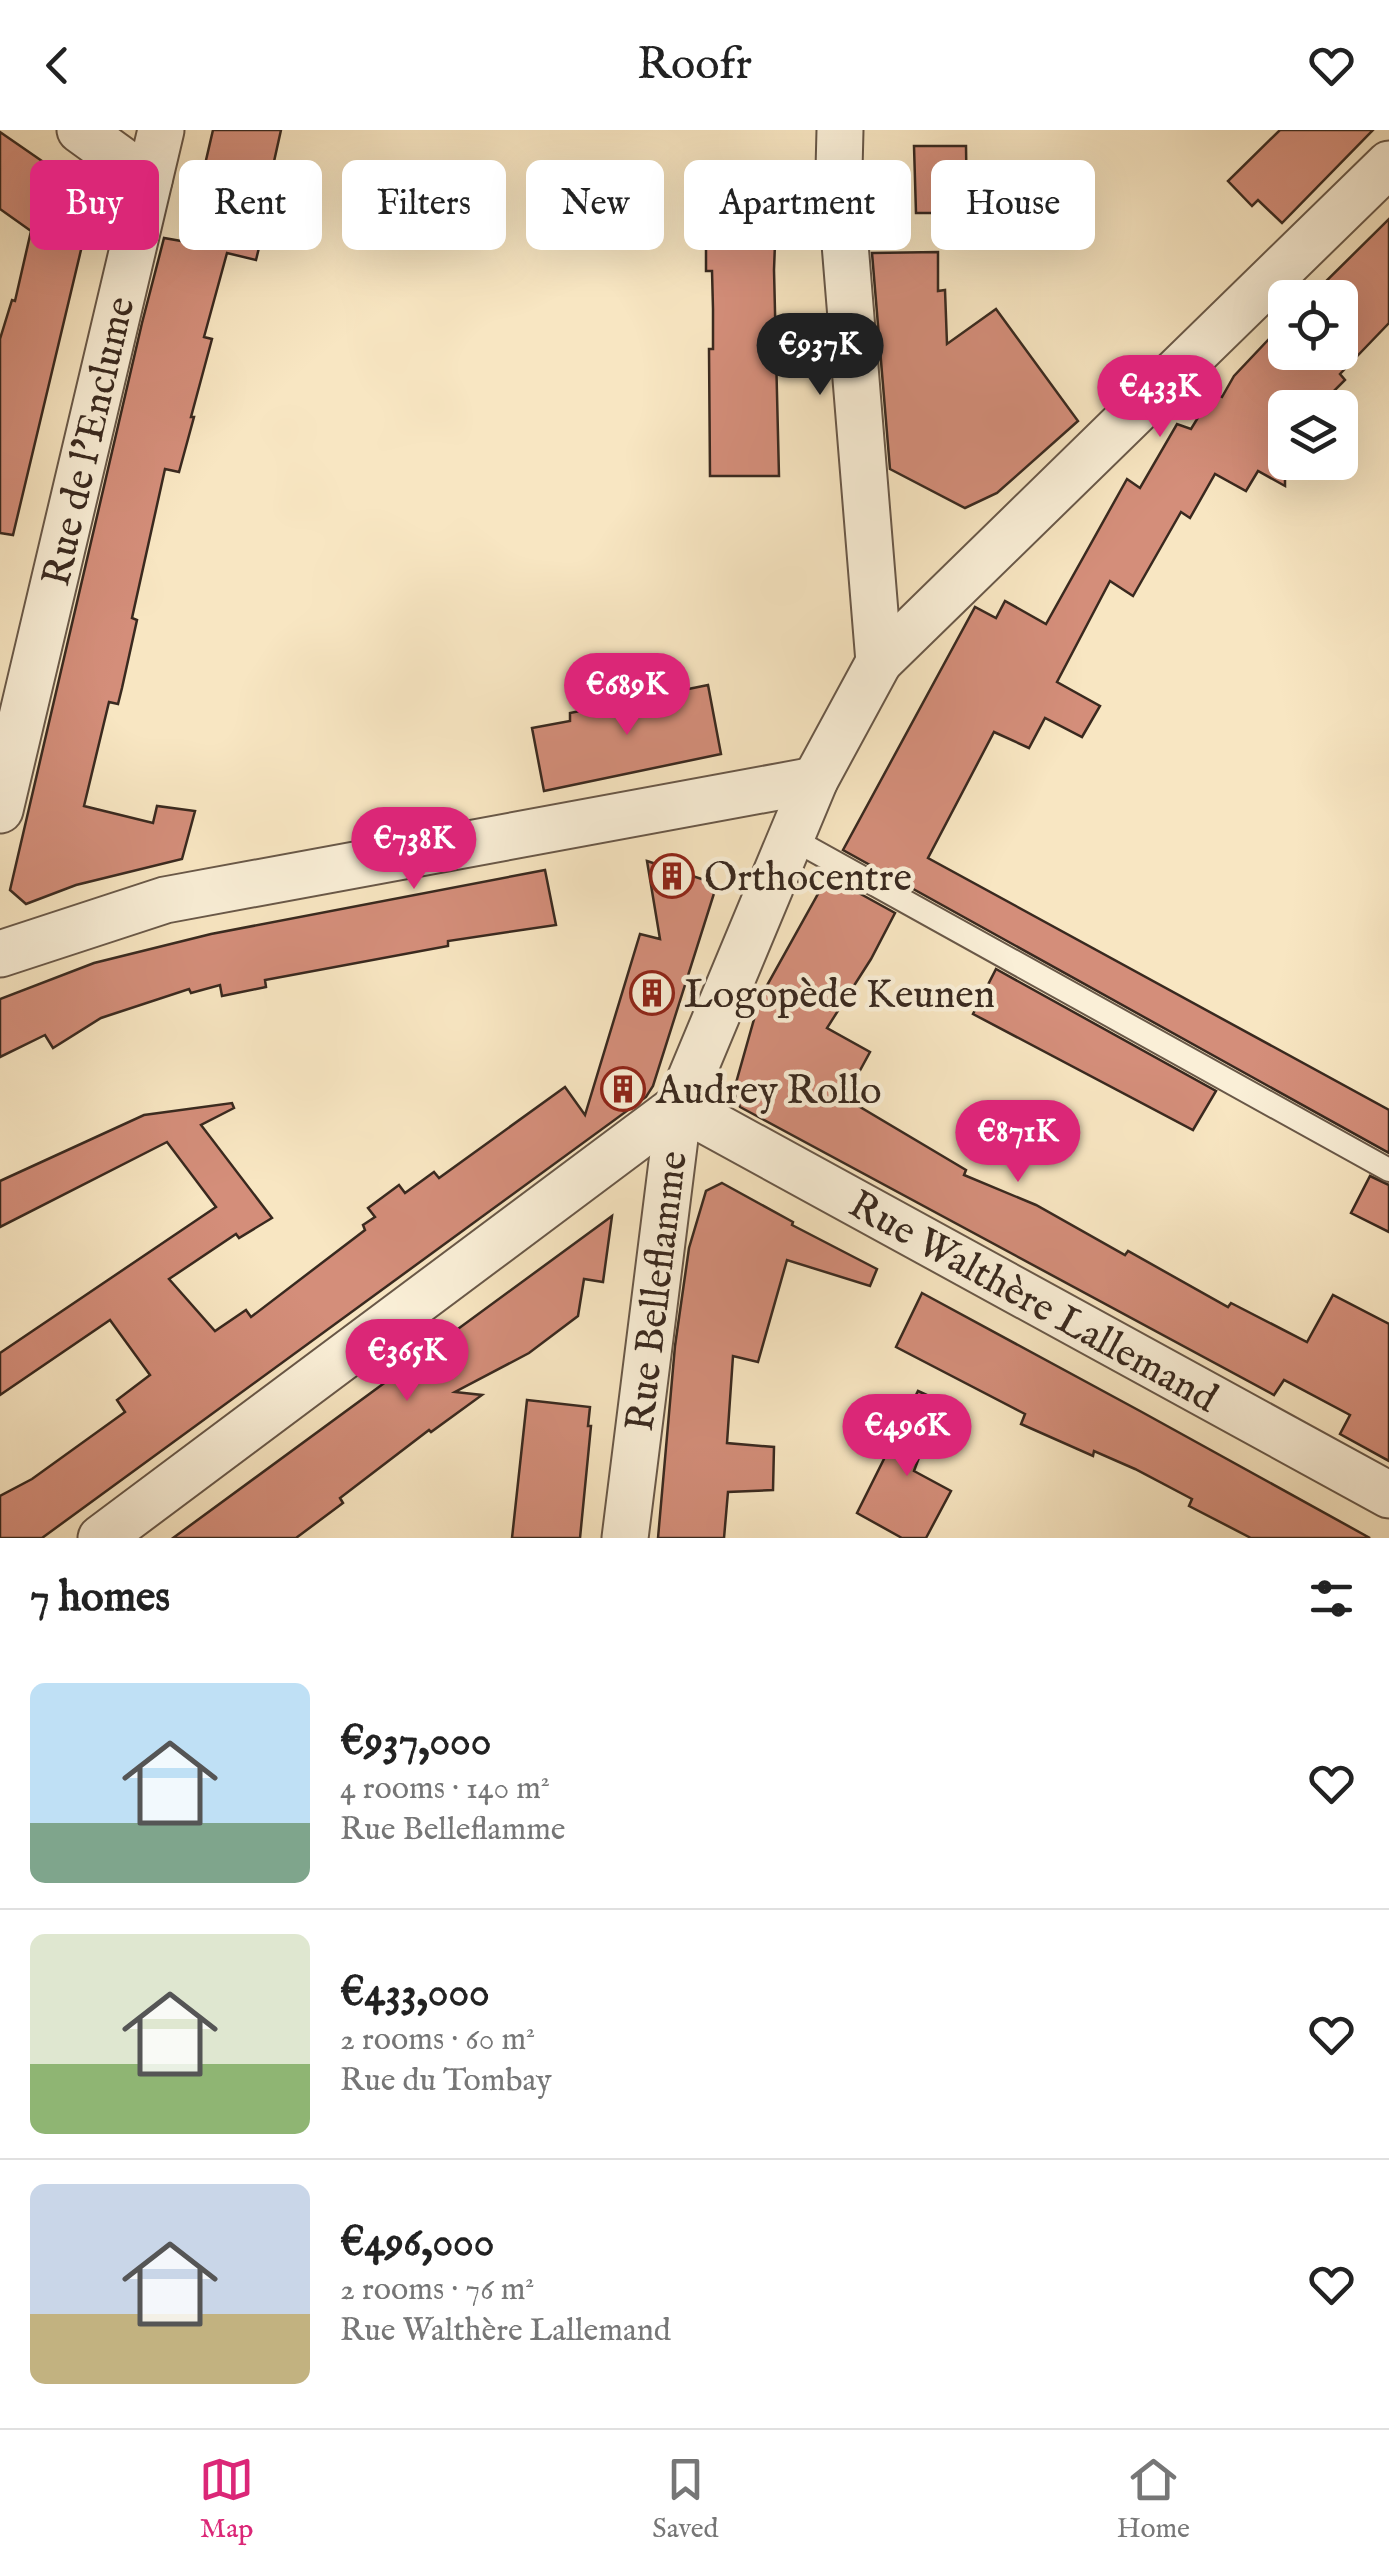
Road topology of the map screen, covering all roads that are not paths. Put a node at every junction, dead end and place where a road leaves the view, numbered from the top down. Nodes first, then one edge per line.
1 (80, 130) edge
2 (160, 130) edge
3 (840, 130) edge
4 (121, 160) edge
5 (153, 160) edge
6 (1389, 164) edge
7 (130, 250) edge
8 (18, 653) edge
9 (880, 662) junction
10 (815, 780) junction
11 (0, 810) edge
12 (791, 838) junction
13 (0, 954) edge
14 (679, 1106) junction
15 (1389, 1170) edge
16 (1389, 1495) edge
17 (102, 1538) edge
18 (624, 1538) edge

1 - 4 street
2 - 5 street, Rue de l'Enclume
3 - 9 street
6 - 9 street, Rue Belleflamme
7 - 8 street, Rue de l'Enclume
8 - 11 street, Rue de l'Enclume
9 - 10 street, Rue Belleflamme
10 - 12 street, Rue Belleflamme
10 - 13 street
12 - 14 street, Rue Belleflamme
12 - 15 lane
14 - 16 street, Rue Walthère Lallemand
14 - 17 street
14 - 18 street, Rue Belleflamme

